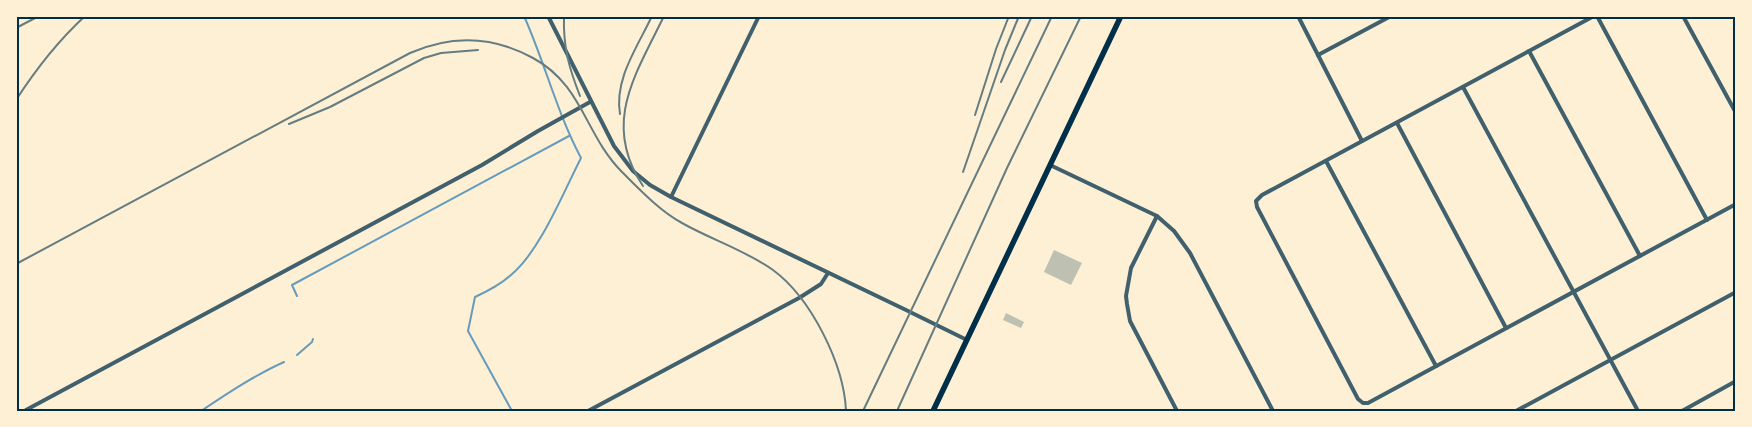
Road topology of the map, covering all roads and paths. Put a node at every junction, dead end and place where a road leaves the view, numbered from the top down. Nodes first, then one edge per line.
1 (548, 16) edge
2 (759, 16) edge
3 (1121, 16) edge
4 (1298, 16) edge
5 (1391, 16) edge
6 (1596, 16) edge
7 (1683, 16) edge
8 (1529, 51) junction
9 (1318, 55) junction
10 (1463, 86) junction
11 (590, 102) junction
12 (1736, 113) edge
13 (1397, 123) junction
14 (1362, 141) junction
15 (1326, 161) junction
16 (1050, 165) junction
17 (671, 197) junction
18 (1736, 204) edge
19 (1157, 216) junction
20 (1707, 220) junction
21 (1640, 256) junction
22 (828, 273) junction
23 (1573, 292) junction
24 (1736, 292) edge
25 (1506, 328) junction
26 (966, 340) junction
27 (1611, 359) junction
28 (1436, 366) junction
29 (1736, 382) edge
30 (26, 410) edge
31 (588, 411) edge
32 (933, 411) edge
33 (1176, 411) edge
34 (1273, 411) edge
35 (1516, 411) edge
36 (1638, 411) edge
37 (1682, 411) edge

1 - 11 street
2 - 17 street
3 - 16 main road
4 - 9 street
5 - 9 street
6 - 8 street
6 - 20 street
7 - 12 street
8 - 10 street
8 - 21 street
9 - 14 street
10 - 13 street
10 - 23 street
11 - 17 street
11 - 30 street
13 - 14 street
13 - 25 street
14 - 15 street
15 - 28 street
15 - 28 street
16 - 19 street
16 - 26 main road
17 - 22 street
18 - 20 street
19 - 33 street
19 - 34 street
20 - 21 street
21 - 23 street
22 - 26 street
22 - 31 street
23 - 25 street
23 - 27 street
24 - 27 street
25 - 28 street
26 - 32 main road
27 - 35 street
27 - 36 street
29 - 37 street

